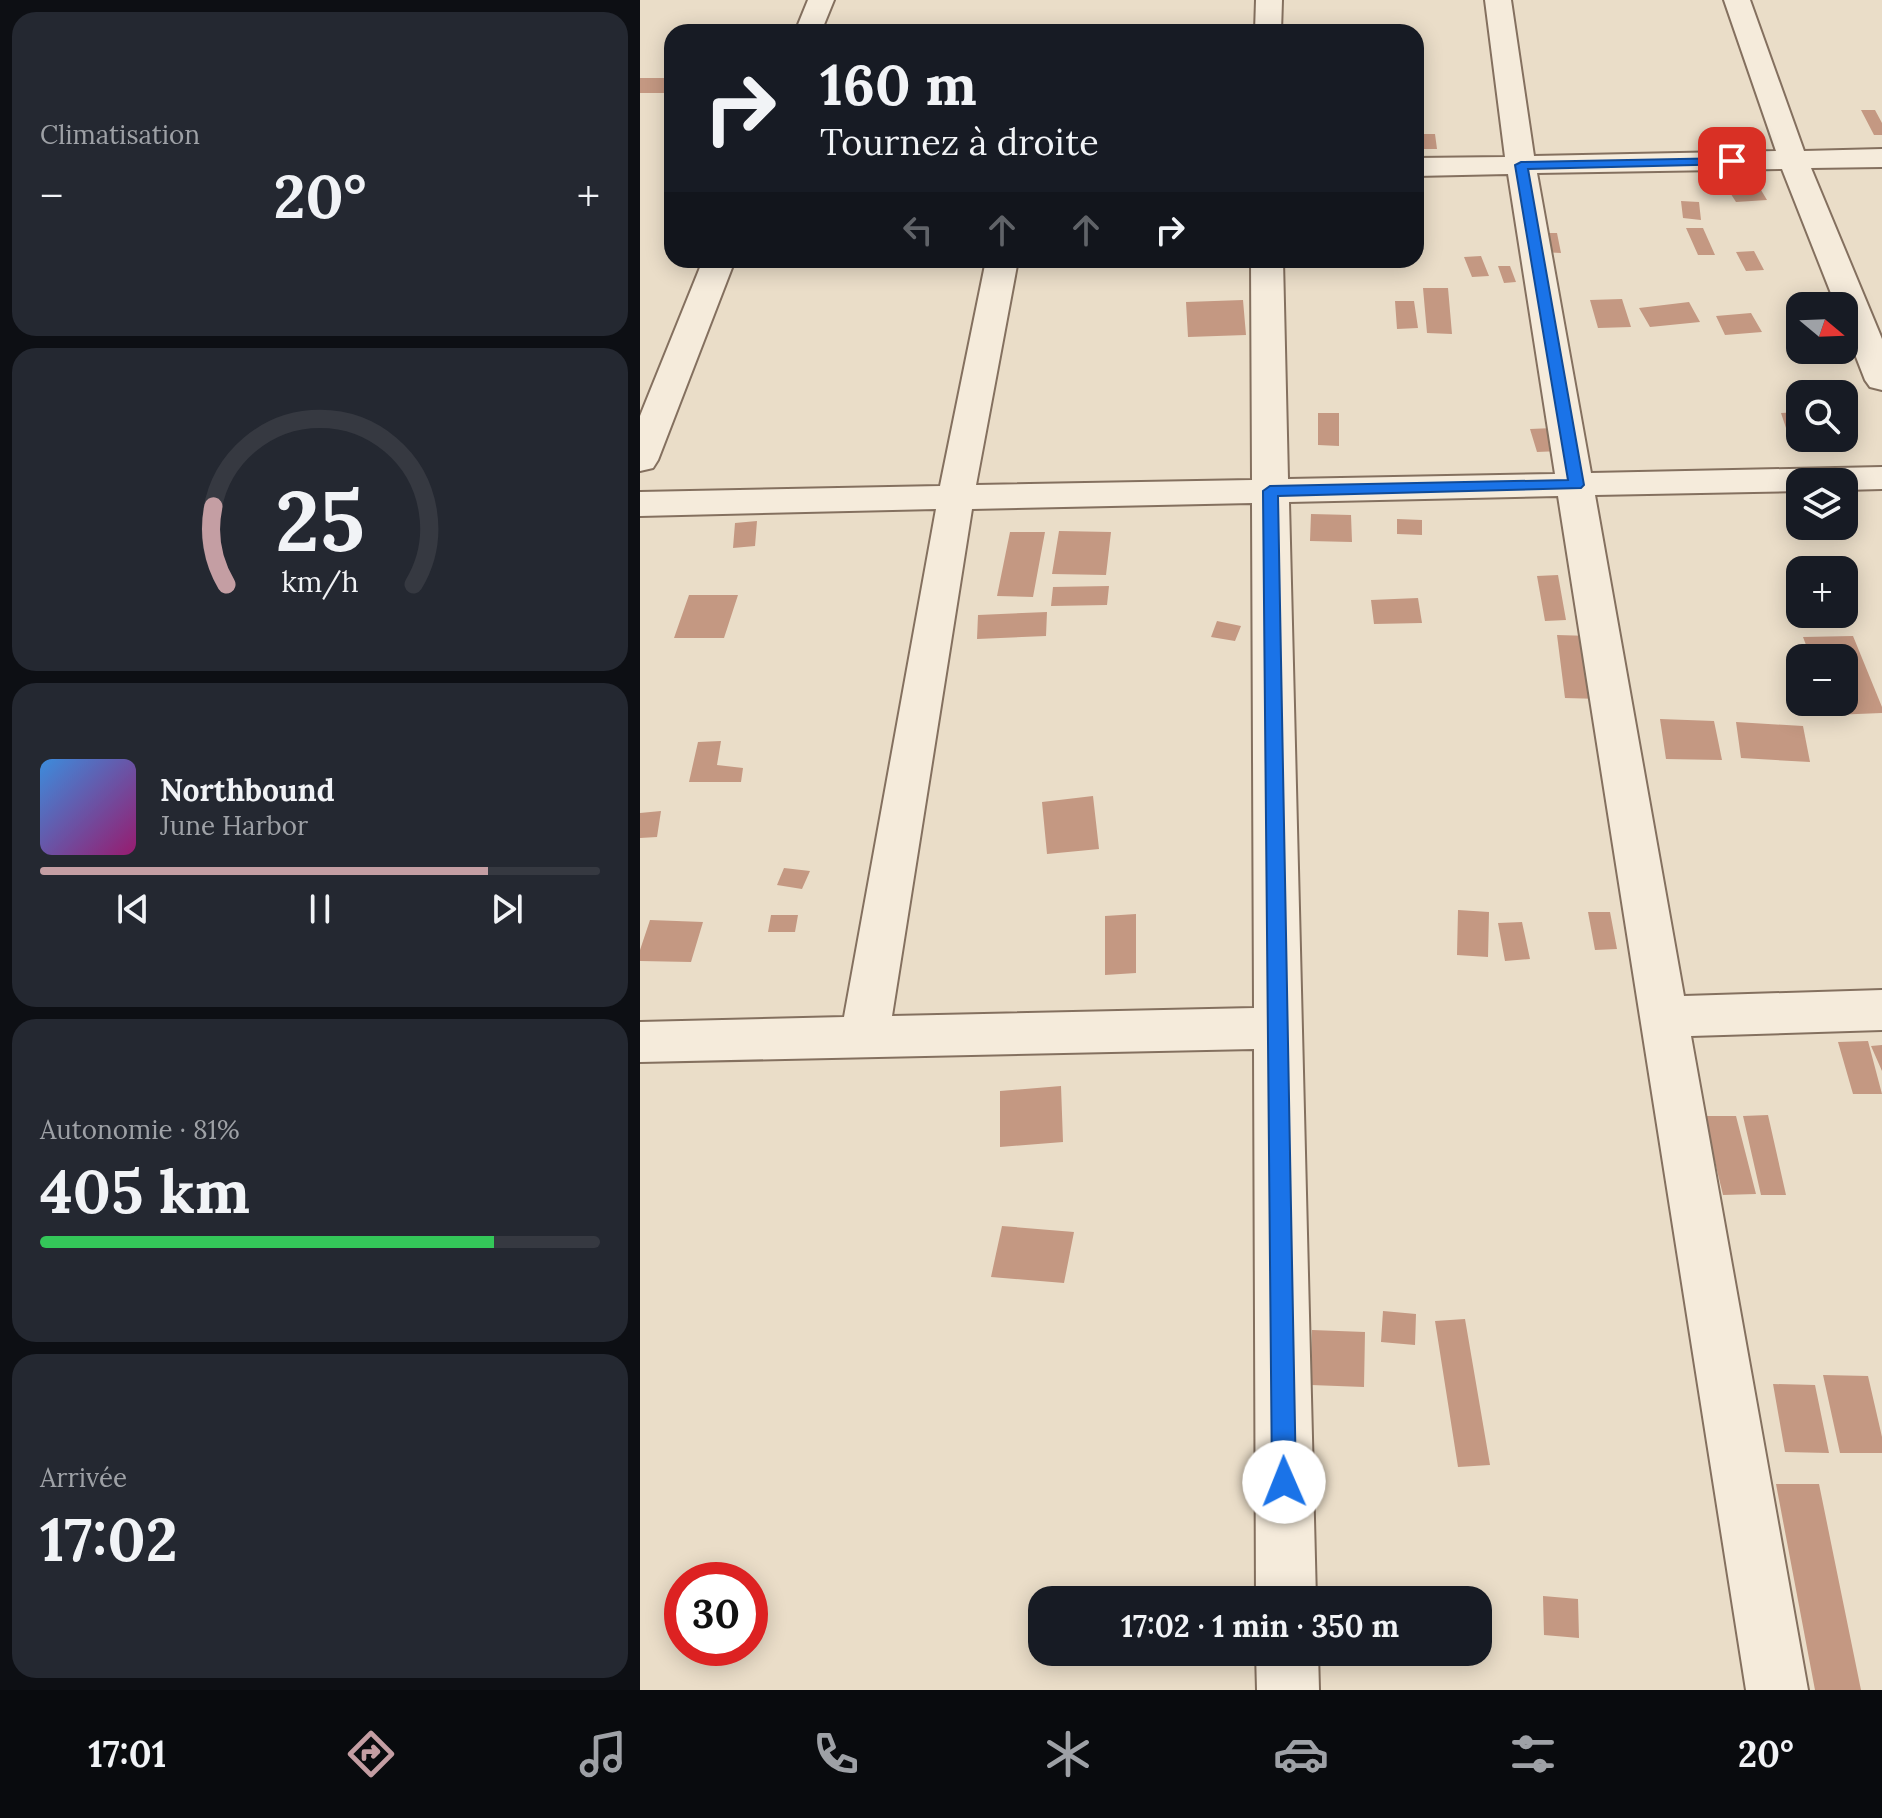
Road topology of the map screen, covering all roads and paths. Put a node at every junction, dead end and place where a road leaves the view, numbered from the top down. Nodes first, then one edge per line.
1 (821, 0) edge
2 (1269, 0) edge
3 (1498, 0) edge
4 (1737, 0) edge
5 (811, 24) edge
6 (1268, 24) edge
7 (1882, 158) edge
8 (1793, 160) junction
9 (1521, 165) junction
10 (1424, 167) edge
11 (716, 268) edge
12 (1000, 268) edge
13 (1267, 268) edge
14 (1882, 380) edge
15 (640, 460) edge
16 (1882, 478) edge
17 (1576, 485) junction
18 (1270, 491) junction
19 (956, 498) junction
20 (640, 504) edge
21 (1882, 1010) edge
22 (1662, 1017) junction
23 (1279, 1028) junction
24 (865, 1037) junction
25 (640, 1042) edge
26 (1286, 1586) edge
27 (1287, 1666) edge
28 (1288, 1690) edge
29 (1777, 1690) edge

1 - 5 street
2 - 6 street
3 - 9 street
4 - 8 street
7 - 8 street
8 - 9 street
8 - 14 street
9 - 10 street
9 - 17 street
11 - 15 street
12 - 19 street
13 - 18 street
16 - 17 street
17 - 18 street
17 - 22 street
18 - 19 street
18 - 23 street
19 - 20 street
19 - 24 street
21 - 22 street
22 - 29 street
23 - 24 street
23 - 26 street
24 - 25 street
27 - 28 street

